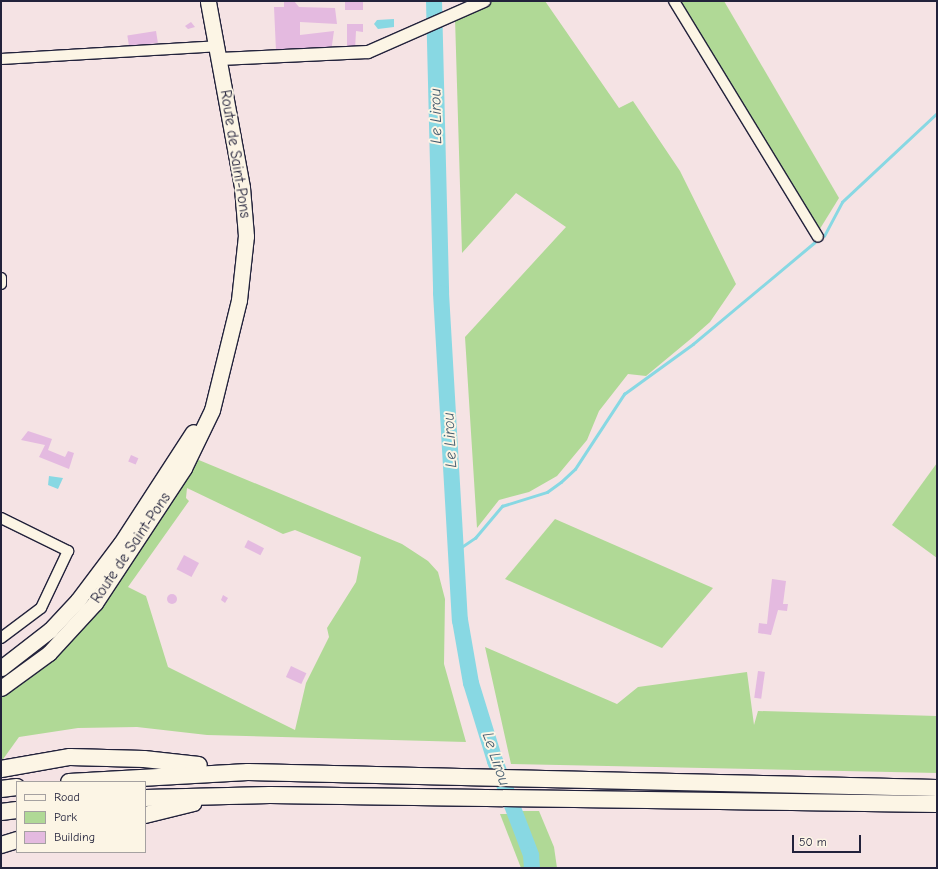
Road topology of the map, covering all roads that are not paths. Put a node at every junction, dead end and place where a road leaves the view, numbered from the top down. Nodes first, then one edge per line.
1 (208, 1) edge
2 (484, 1) edge
3 (674, 1) edge
4 (218, 52) junction
5 (1, 59) edge
6 (818, 237) dead end
7 (1, 278) edge
8 (1, 284) edge
9 (221, 378) junction
10 (1, 518) edge
11 (1, 638) edge
12 (1, 668) edge
13 (1, 688) edge
14 (1, 769) edge
15 (248, 772) junction
16 (87, 781) edge
17 (16, 787) edge
18 (937, 788) edge
19 (1, 789) edge
20 (270, 795) junction
21 (146, 798) edge
22 (937, 804) edge
23 (16, 810) edge
24 (1, 812) edge
25 (146, 815) edge
26 (16, 840) edge
27 (1, 845) edge

1 - 4 main road, Route de Saint-Pons
2 - 4 street
3 - 6 street
4 - 5 street
4 - 9 main road, Route de Saint-Pons
7 - 8 street
9 - 12 main road, Route de Saint-Pons
9 - 13 main road, Route de Saint-Pons
10 - 11 street
14 - 15 highway
15 - 16 highway
15 - 18 highway
17 - 19 highway
20 - 21 highway
20 - 22 highway
20 - 25 highway
23 - 24 highway
26 - 27 highway

